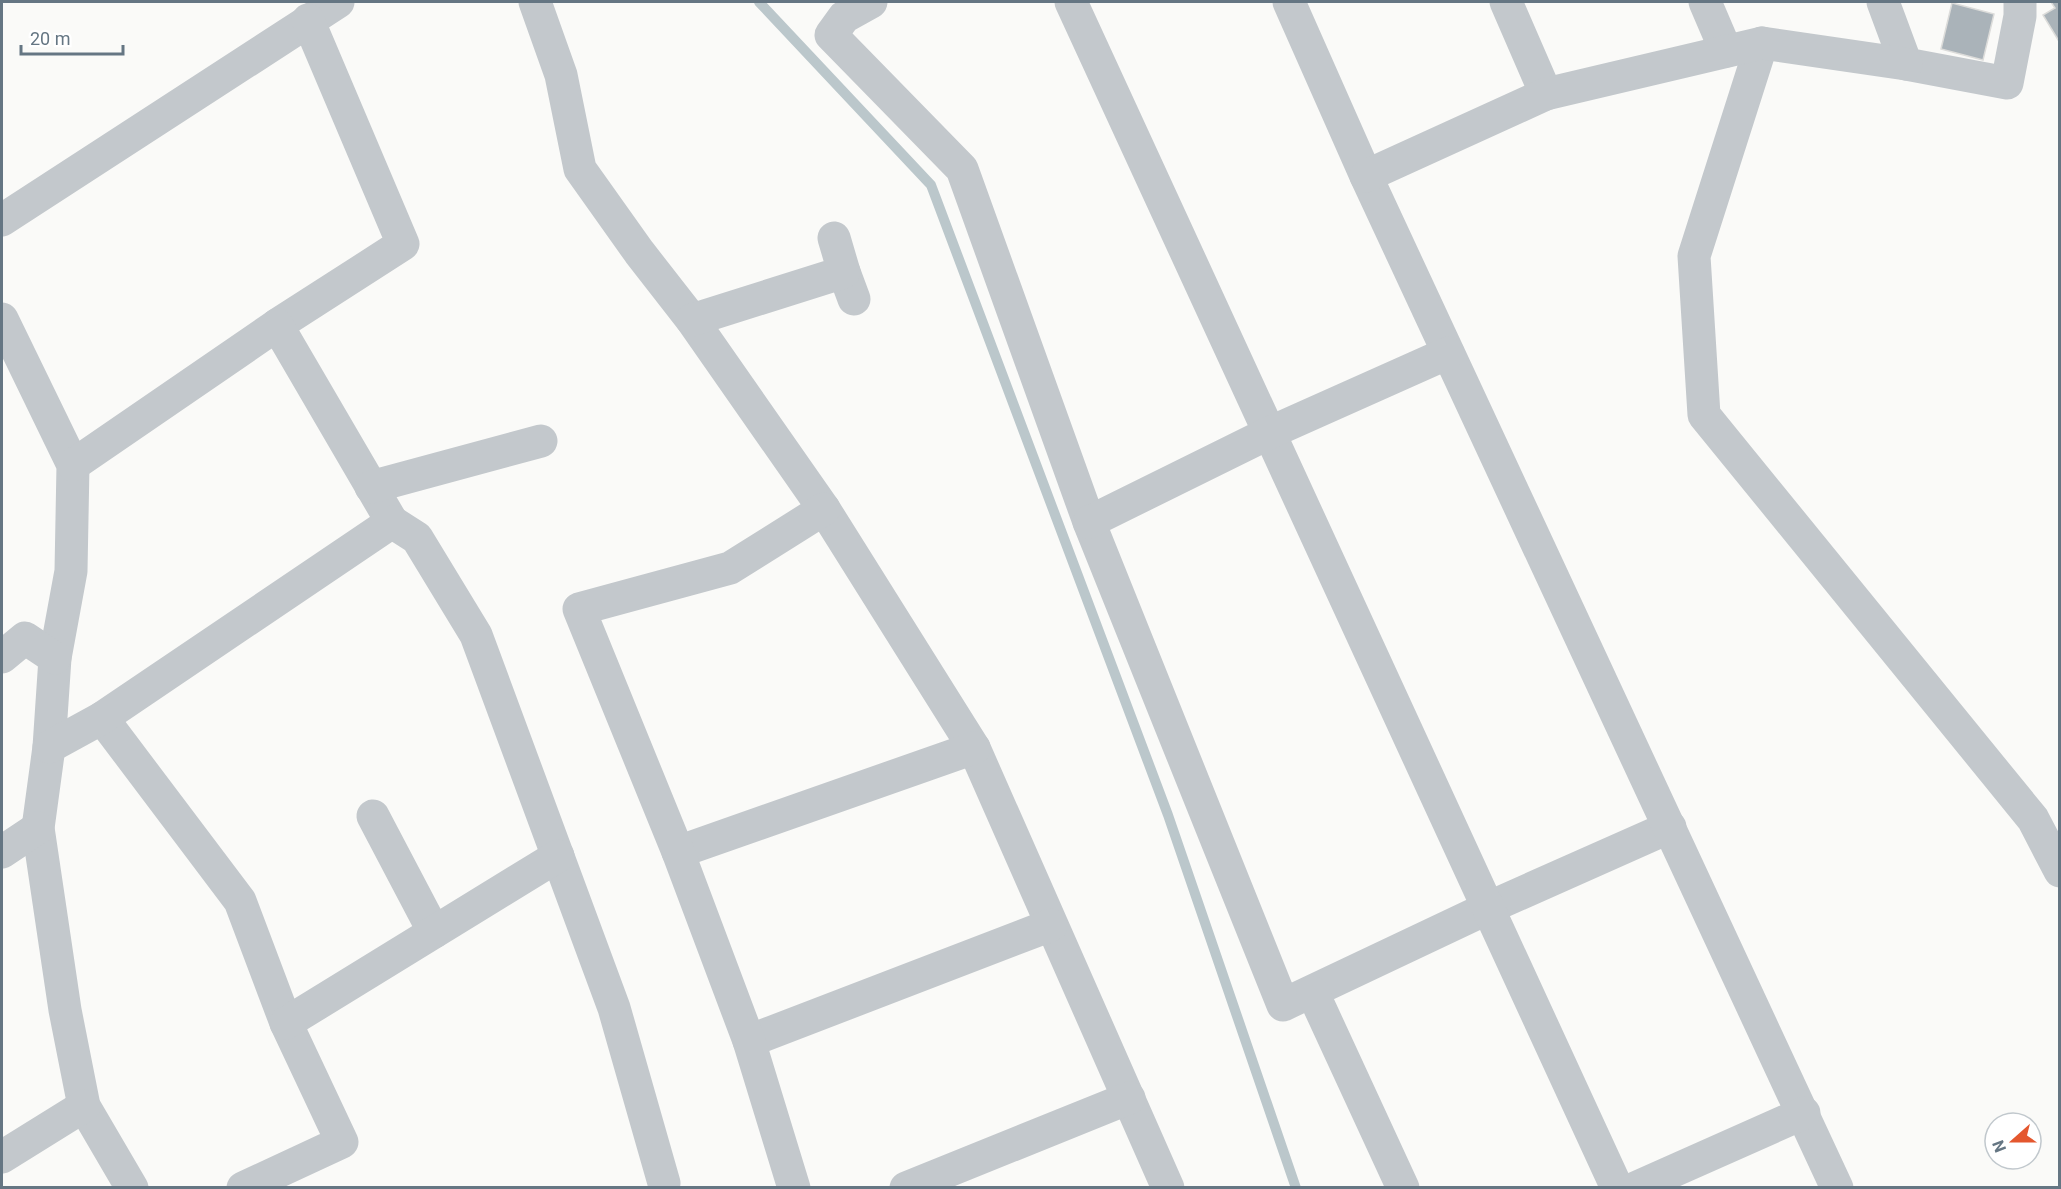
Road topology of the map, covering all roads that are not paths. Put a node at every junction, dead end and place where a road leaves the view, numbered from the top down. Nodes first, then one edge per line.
1 (338, 2) edge
2 (535, 2) edge
3 (871, 2) edge
4 (1071, 2) edge
5 (1289, 2) edge
6 (1506, 2) edge
7 (1704, 2) edge
8 (1883, 2) edge
9 (2020, 2) edge
10 (308, 20) junction
11 (1762, 44) junction
12 (1726, 51) junction
13 (1906, 64) junction
14 (1546, 94) junction
15 (1366, 176) junction
16 (2, 220) edge
17 (834, 238) dead end
18 (2, 319) edge
19 (692, 320) junction
20 (277, 326) junction
21 (1448, 353) junction
22 (1271, 432) junction
23 (542, 441) dead end
24 (73, 465) junction
25 (371, 487) junction
26 (824, 509) junction
27 (392, 522) junction
28 (1089, 522) junction
29 (2, 657) edge
30 (55, 658) junction
31 (102, 718) junction
32 (49, 747) junction
33 (974, 748) junction
34 (373, 816) dead end
35 (1670, 827) junction
36 (38, 828) junction
37 (2, 852) edge
38 (678, 852) junction
39 (558, 856) junction
40 (2060, 871) edge
41 (1490, 908) junction
42 (1051, 925) junction
43 (434, 932) junction
44 (1313, 993) junction
45 (286, 1023) junction
46 (749, 1041) junction
47 (1129, 1098) junction
48 (84, 1106) junction
49 (1804, 1113) junction
50 (2, 1157) edge
51 (661, 1186) edge
52 (132, 1188) edge
53 (243, 1188) edge
54 (794, 1188) edge
55 (906, 1188) edge
56 (1168, 1188) edge
57 (1403, 1188) edge
58 (1617, 1188) edge
59 (1635, 1188) edge
60 (1837, 1188) edge

1 - 10 street
2 - 19 street
3 - 28 street
4 - 22 street
5 - 15 street
6 - 14 street
7 - 12 street
8 - 13 street
9 - 13 street
10 - 16 street
10 - 20 street
11 - 12 street
11 - 13 street
11 - 40 street
12 - 14 street
14 - 15 street
15 - 21 street
17 - 19 street
18 - 24 street
19 - 26 street
20 - 24 street
20 - 25 street
21 - 22 street
21 - 35 street
22 - 28 street
22 - 41 street
23 - 25 street
24 - 30 street
25 - 27 street
26 - 33 street
26 - 38 street
27 - 31 street
27 - 39 street
28 - 44 street
29 - 30 street
30 - 32 street
31 - 32 street
31 - 45 street
32 - 36 street
33 - 38 street
33 - 42 street
34 - 43 street
35 - 41 street
35 - 49 street
36 - 37 street
36 - 48 street
38 - 46 street
39 - 43 street
39 - 51 street
41 - 44 street
41 - 58 street
42 - 46 street
42 - 47 street
43 - 45 street
44 - 57 street
45 - 53 street
46 - 54 street
47 - 55 street
47 - 56 street
48 - 50 street
48 - 52 street
49 - 59 street
49 - 60 street

